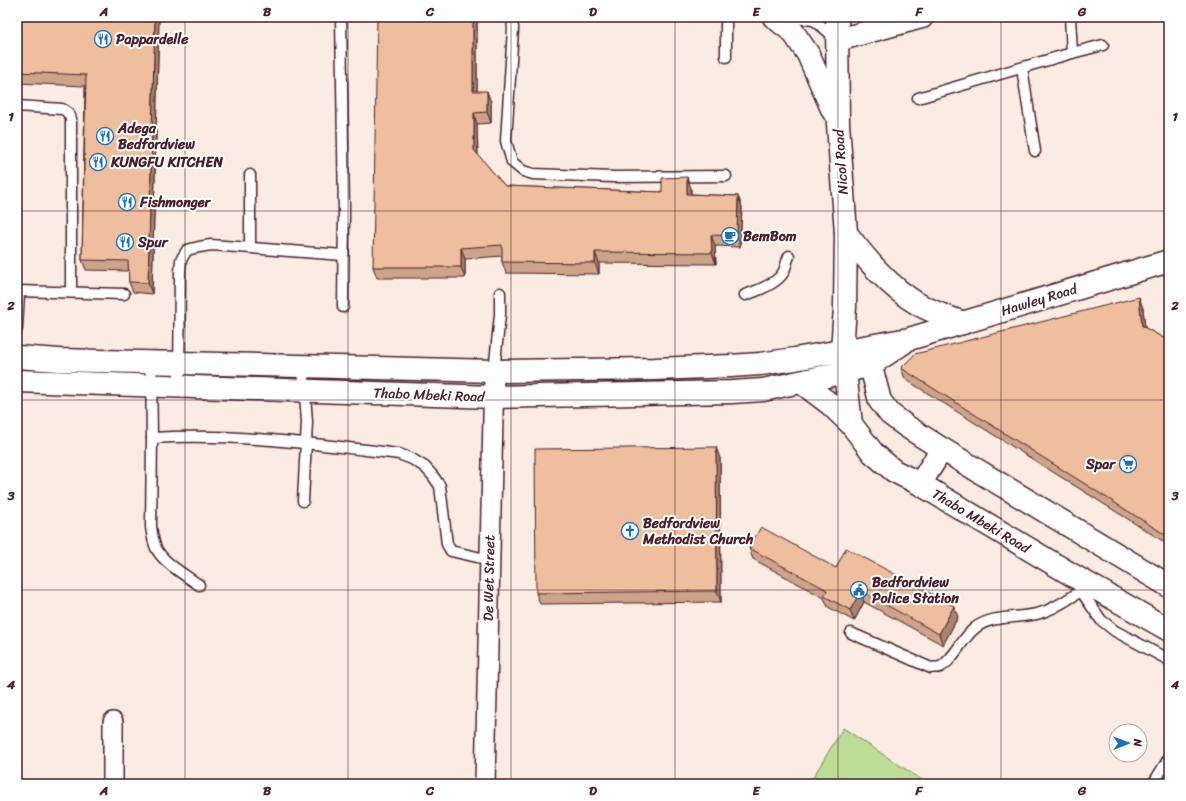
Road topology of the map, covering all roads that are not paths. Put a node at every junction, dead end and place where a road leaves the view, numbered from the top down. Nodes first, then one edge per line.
1 (341, 17) edge
2 (512, 17) edge
3 (726, 17) edge
4 (774, 17) edge
5 (781, 17) edge
6 (837, 17) edge
7 (922, 17) edge
8 (1070, 17) edge
9 (816, 18) edge
10 (838, 40) junction
11 (1103, 45) dead end
12 (1072, 53) junction
13 (726, 57) dead end
14 (1022, 68) junction
15 (918, 98) dead end
16 (17, 106) edge
17 (838, 124) junction
18 (1035, 151) dead end
19 (250, 175) dead end
20 (726, 176) dead end
21 (846, 233) junction
22 (250, 248) junction
23 (343, 255) junction
24 (789, 256) dead end
25 (1169, 261) edge
26 (18, 291) edge
27 (71, 292) junction
28 (500, 293) dead end
29 (124, 294) dead end
30 (745, 295) dead end
31 (343, 307) dead end
32 (844, 307) junction
33 (963, 323) junction
34 (17, 329) edge
35 (842, 351) junction
36 (868, 356) junction
37 (17, 357) edge
38 (152, 362) junction
39 (179, 364) junction
40 (303, 367) junction
41 (494, 371) junction
42 (845, 372) junction
43 (17, 381) edge
44 (801, 382) junction
45 (152, 386) junction
46 (179, 386) junction
47 (305, 390) junction
48 (493, 397) junction
49 (851, 424) junction
50 (152, 438) junction
51 (306, 443) junction
52 (942, 449) junction
53 (920, 484) junction
54 (303, 500) dead end
55 (490, 560) junction
56 (1078, 584) junction
57 (199, 585) dead end
58 (1169, 586) edge
59 (1169, 630) edge
60 (851, 633) dead end
61 (1169, 660) edge
62 (113, 722) dead end
63 (1169, 758) edge
64 (1155, 783) edge
65 (113, 784) edge
66 (485, 784) edge

1 - 23 lane
2 - 20 lane
3 - 13 lane
4 - 17 main road
5 - 9 lane
6 - 10 main road, Nicol Road
7 - 10 main road
8 - 12 lane
9 - 10 lane
10 - 17 main road, Nicol Road
11 - 12 lane
12 - 14 lane
14 - 15 lane
14 - 18 lane
16 - 27 lane
17 - 21 main road, Nicol Road
19 - 22 lane
21 - 32 main road, Nicol Road
21 - 33 main road
22 - 23 lane
22 - 39 lane
23 - 31 lane
24 - 30 lane
25 - 33 main road, Hawley Road
26 - 27 lane
26 - 34 lane
27 - 29 lane
28 - 41 lane
32 - 35 main road, Nicol Road
32 - 36 main road, Nicol Road
33 - 36 main road, Hawley Road
35 - 36 main road, Hawley Road
35 - 41 main road, Thabo Mbeki Road
35 - 42 main road, Nicol Road
36 - 42 main road, Hawley Road
36 - 52 main road
37 - 38 main road
38 - 39 main road
38 - 45 lane
39 - 40 main road, Thabo Mbeki Road
39 - 46 lane
40 - 41 main road, Thabo Mbeki Road
40 - 47 lane
41 - 48 street, De Wet Street
42 - 44 main road, Thabo Mbeki Road
42 - 49 main road
43 - 45 main road, Thabo Mbeki Road
44 - 48 main road, Thabo Mbeki Road
44 - 49 main road, Thabo Mbeki Road
45 - 46 main road, Thabo Mbeki Road
45 - 50 lane
46 - 47 main road, Thabo Mbeki Road
47 - 48 main road, Thabo Mbeki Road
47 - 51 lane
48 - 55 street, De Wet Street
49 - 53 main road, Thabo Mbeki Road
50 - 51 lane
50 - 57 lane
51 - 54 lane
51 - 55 lane
52 - 53 main road
52 - 58 main road
53 - 56 main road, Thabo Mbeki Road
55 - 66 street, De Wet Street
56 - 59 main road, Thabo Mbeki Road
56 - 60 lane
56 - 61 lane
62 - 65 street
63 - 64 lane

